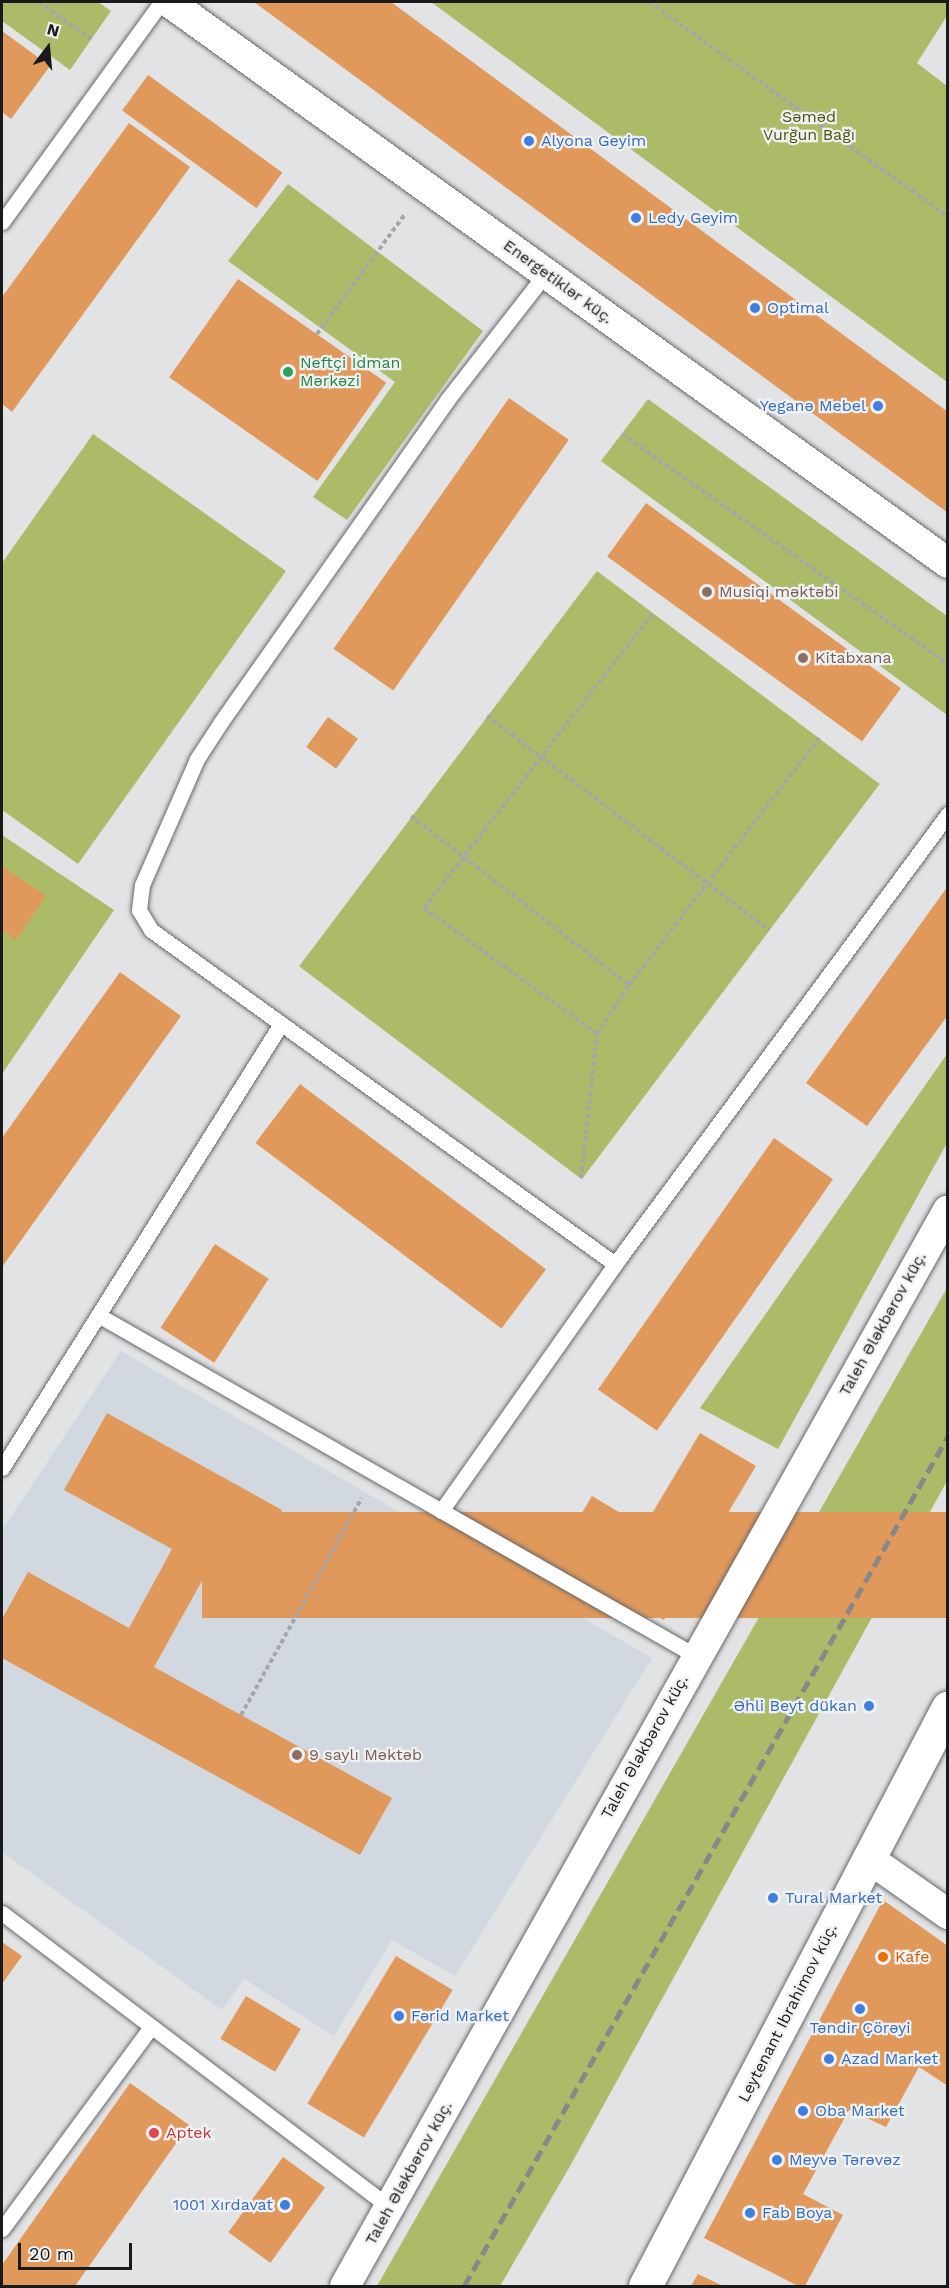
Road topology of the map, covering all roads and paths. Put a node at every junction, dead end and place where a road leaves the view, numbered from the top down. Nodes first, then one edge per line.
1 (39, 2) edge
2 (160, 2) edge
3 (169, 2) edge
4 (650, 2) edge
5 (91, 39) dead end
6 (425, 187) junction
7 (948, 217) edge
8 (2, 222) edge
9 (546, 273) junction
10 (316, 334) dead end
11 (622, 434) dead end
12 (948, 563) edge
13 (653, 614) dead end
14 (948, 664) edge
15 (488, 716) dead end
16 (819, 738) dead end
17 (542, 756) junction
18 (948, 814) edge
19 (411, 816) dead end
20 (462, 856) junction
21 (707, 884) junction
22 (769, 930) dead end
23 (629, 984) junction
24 (281, 1024) junction
25 (597, 1034) junction
26 (581, 1178) dead end
27 (948, 1210) edge
28 (615, 1264) junction
29 (98, 1315) junction
30 (2, 1468) edge
31 (376, 1473) junction
32 (441, 1511) junction
33 (696, 1656) junction
34 (948, 1707) edge
35 (241, 1715) dead end
36 (868, 1858) junction
37 (2, 1913) edge
38 (948, 1914) edge
39 (151, 2027) junction
40 (390, 2208) junction
41 (2, 2229) edge
42 (345, 2286) edge
43 (645, 2286) edge

1 - 5 path
2 - 8 lane
3 - 6 street, Energetiklər küç.
4 - 7 path
6 - 9 street, Energetiklər küç.
6 - 10 path
9 - 12 street, Energetiklər küç.
9 - 24 lane
11 - 14 path
13 - 17 path
15 - 17 path
16 - 21 path
17 - 20 path
17 - 21 path
18 - 28 lane
19 - 20 path
20 - 23 path
20 - 25 path
21 - 22 path
21 - 23 path
23 - 25 path
24 - 28 lane
24 - 29 lane
25 - 26 path
27 - 33 street, Taleh Ələkbərov küç.
28 - 32 lane
29 - 30 lane
29 - 31 lane
31 - 32 lane
31 - 35 path
32 - 33 lane
33 - 40 street, Taleh Ələkbərov küç.
34 - 36 street, Leytenant Ibrahimov küç.
36 - 38 street
36 - 43 street, Leytenant Ibrahimov küç.
37 - 39 lane
39 - 40 lane
39 - 41 lane
40 - 42 street, Taleh Ələkbərov küç.

